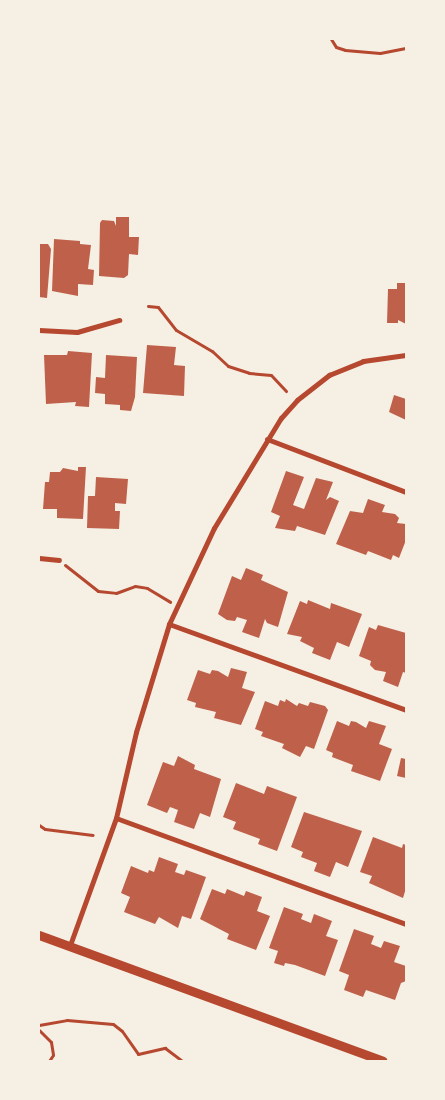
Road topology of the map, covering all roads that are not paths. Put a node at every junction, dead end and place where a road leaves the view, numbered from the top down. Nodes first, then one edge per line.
1 (119, 320) dead end
2 (39, 330) edge
3 (406, 355) edge
4 (267, 439) junction
5 (406, 492) edge
6 (39, 558) edge
7 (59, 560) road end
8 (169, 624) junction
9 (406, 710) edge
10 (116, 818) junction
11 (406, 924) edge
12 (39, 935) edge
13 (70, 945) junction
14 (384, 1061) edge

1 - 2 street
3 - 4 street
4 - 5 street
4 - 8 street
6 - 7 street
8 - 9 street
8 - 10 street
10 - 11 street
10 - 13 street
12 - 13 street
13 - 14 street

